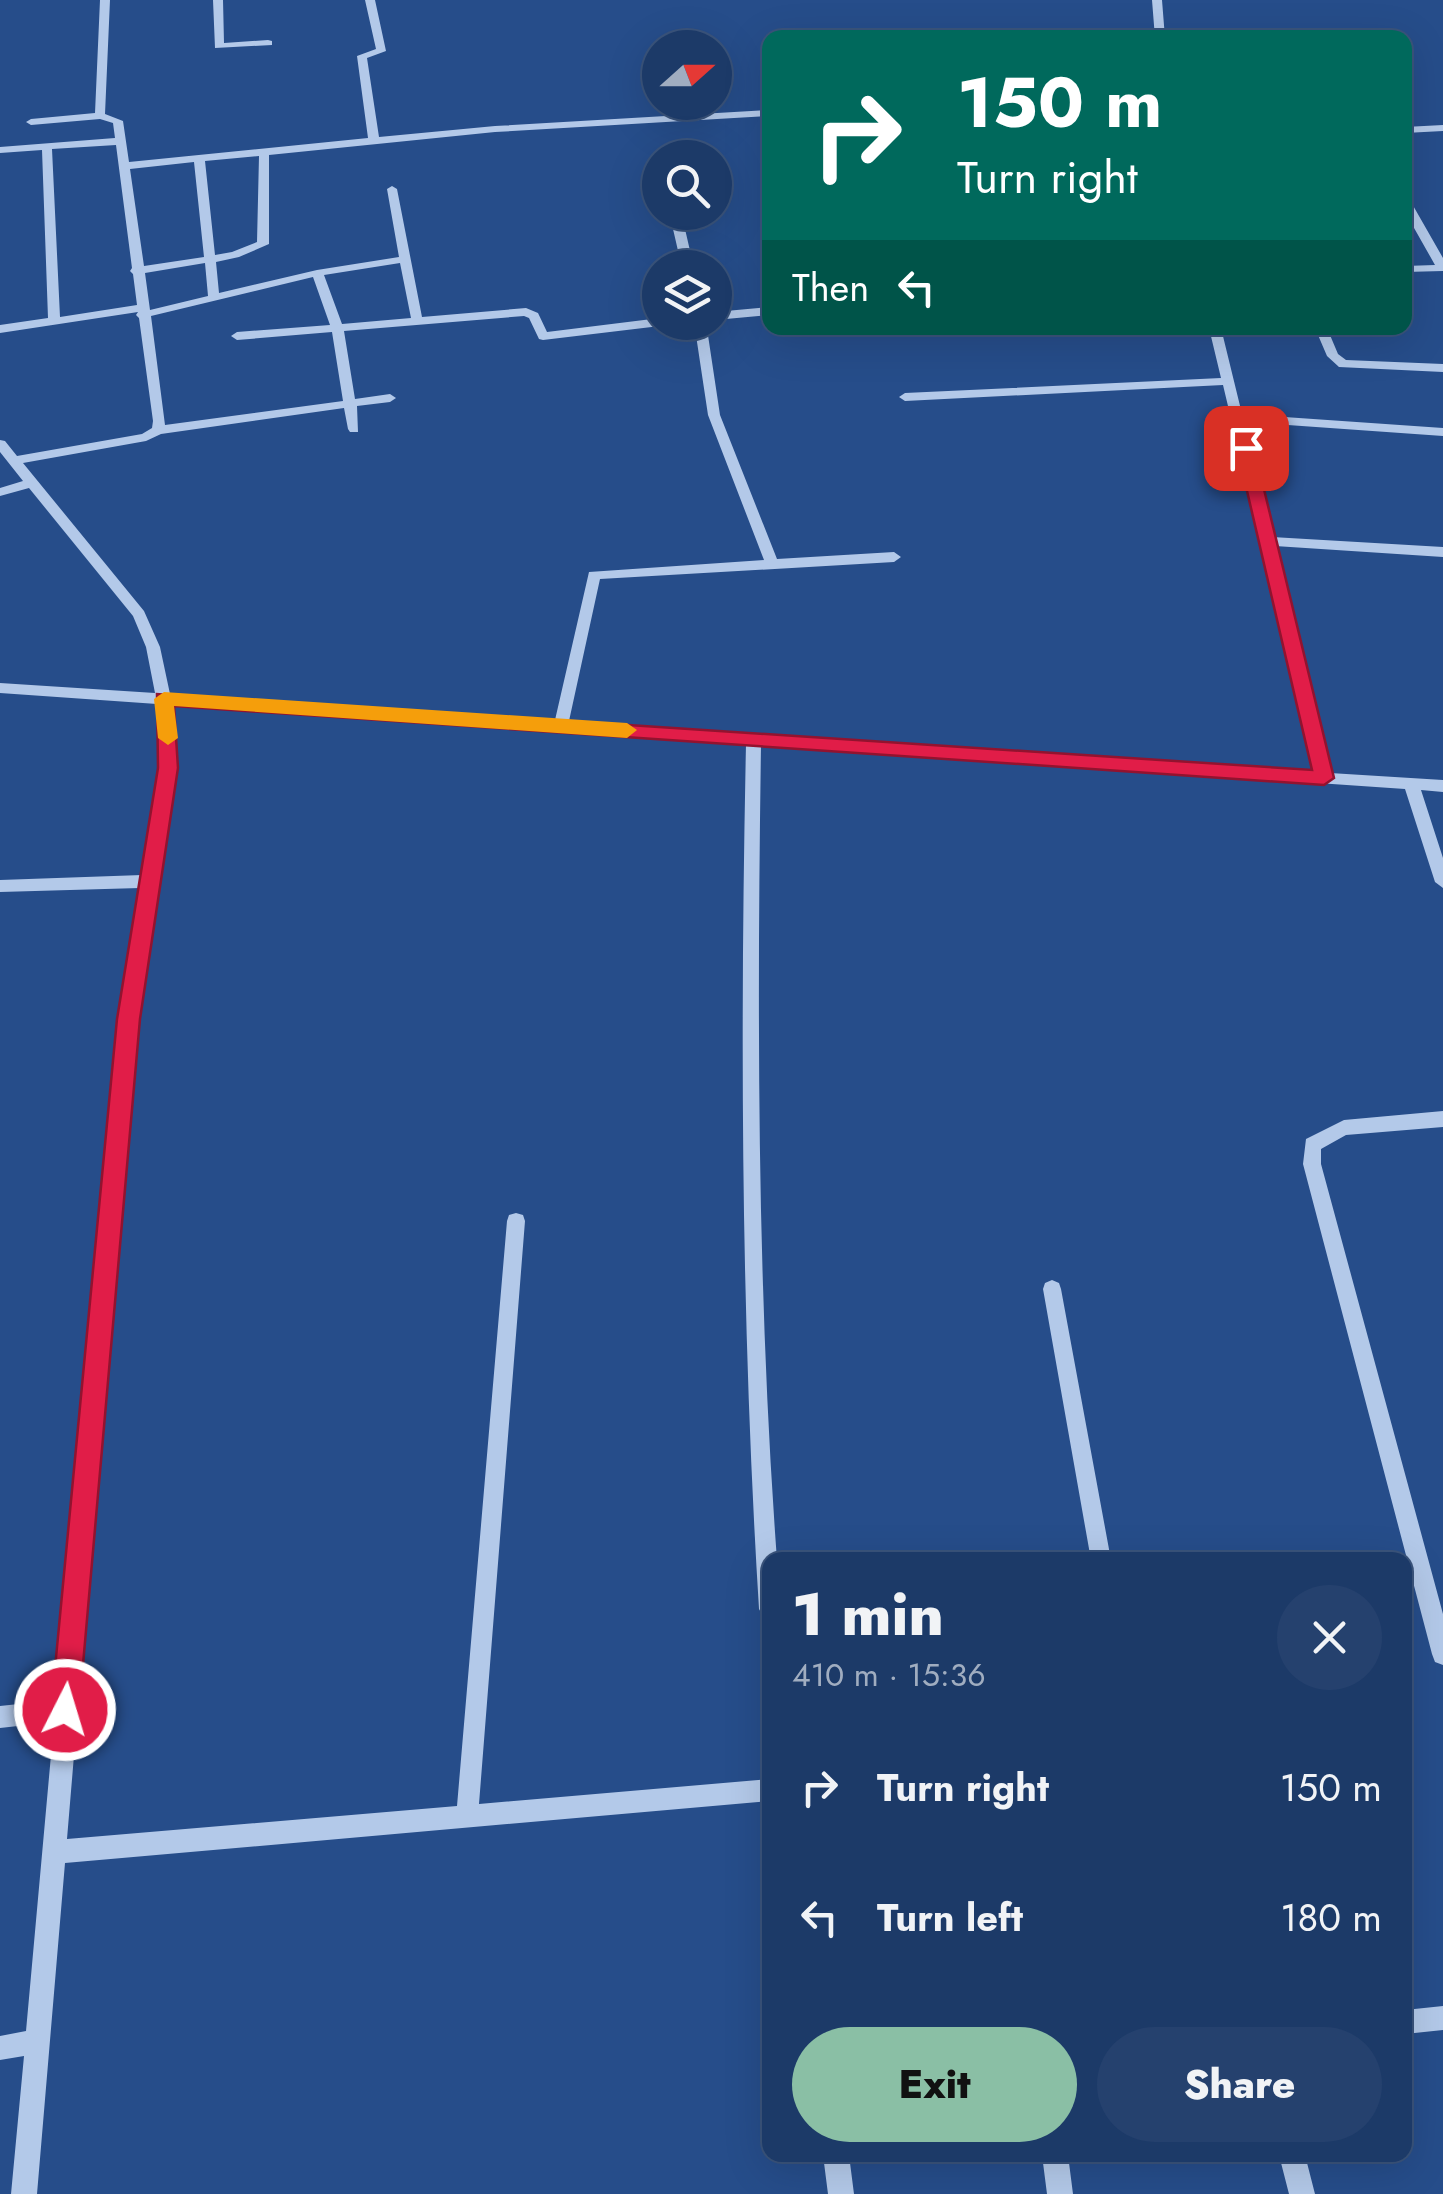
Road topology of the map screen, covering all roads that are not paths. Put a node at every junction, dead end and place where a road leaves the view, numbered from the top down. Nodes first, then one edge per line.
1 (104, 0) edge
2 (218, 0) edge
3 (370, 0) edge
4 (1157, 0) edge
5 (1159, 30) edge
6 (268, 43) dead end
7 (762, 114) edge
8 (100, 116) junction
9 (31, 122) dead end
10 (1443, 128) edge
11 (1412, 130) edge
12 (120, 141) junction
13 (374, 141) junction
14 (48, 147) junction
15 (0, 150) edge
16 (264, 152) junction
17 (200, 158) junction
18 (123, 166) junction
19 (392, 189) dead end
20 (1412, 214) edge
21 (406, 259) junction
22 (208, 260) junction
23 (1443, 268) edge
24 (1412, 270) edge
25 (136, 271) junction
26 (316, 272) junction
27 (214, 298) junction
28 (142, 311) junction
29 (762, 311) edge
30 (732, 314) edge
31 (418, 320) junction
32 (54, 321) junction
33 (642, 324) edge
34 (337, 327) junction
35 (0, 329) edge
36 (1217, 335) edge
37 (1324, 335) edge
38 (237, 336) dead end
39 (703, 340) edge
40 (1443, 368) edge
41 (1230, 381) junction
42 (905, 397) dead end
43 (390, 398) dead end
44 (350, 404) junction
45 (1238, 418) junction
46 (354, 429) dead end
47 (158, 430) junction
48 (1443, 432) edge
49 (0, 444) edge
50 (12, 461) junction
51 (31, 484) junction
52 (0, 492) edge
53 (1266, 541) junction
54 (1443, 552) edge
55 (894, 557) dead end
56 (772, 564) junction
57 (0, 688) edge
58 (164, 699) junction
59 (561, 726) junction
60 (754, 739) junction
61 (1324, 778) junction
62 (1411, 784) junction
63 (1443, 786) edge
64 (149, 881) junction
65 (1443, 882) edge
66 (0, 886) edge
67 (1443, 1120) edge
68 (516, 1221) dead end
69 (1052, 1289) dead end
70 (765, 1552) edge
71 (1100, 1552) edge
72 (1443, 1654) edge
73 (65, 1710) junction
74 (0, 1717) edge
75 (762, 1791) edge
76 (466, 1817) junction
77 (54, 1852) junction
78 (1443, 2018) edge
79 (1412, 2021) edge
80 (38, 2040) junction
81 (0, 2048) edge
82 (837, 2162) edge
83 (1056, 2162) edge
84 (1294, 2162) edge
85 (24, 2194) edge
86 (841, 2194) edge
87 (1060, 2194) edge
88 (1302, 2194) edge

1 - 8 street
2 - 6 street
3 - 13 street
4 - 5 street
7 - 13 street
8 - 9 street
8 - 12 street
10 - 11 street
12 - 14 street
12 - 18 street
13 - 16 street
14 - 15 street
14 - 32 street
16 - 17 street
16 - 22 street
17 - 18 street
17 - 22 street
18 - 25 street
19 - 21 street
20 - 23 street
21 - 26 street
21 - 31 street
22 - 25 street
22 - 27 street
23 - 24 street
25 - 28 street
26 - 27 street
26 - 34 street
27 - 28 street
28 - 32 street
28 - 47 street
29 - 30 street
31 - 33 street
31 - 34 street
32 - 35 street
34 - 38 street
34 - 44 street
36 - 41 street
37 - 40 street
39 - 56 street
41 - 42 street
41 - 45 street
43 - 44 street
44 - 46 street
44 - 47 street
45 - 48 street
45 - 53 street
47 - 50 street
49 - 50 street
50 - 51 street
51 - 52 street
51 - 58 street
53 - 54 street
53 - 61 street
55 - 56 street
56 - 59 street
57 - 58 street
58 - 59 street
58 - 64 street
59 - 60 street
60 - 61 street
60 - 70 street
61 - 62 street
62 - 63 street
62 - 65 street
64 - 66 street
64 - 73 street
67 - 72 street
68 - 76 street
69 - 71 street
73 - 74 street
73 - 77 street
75 - 76 street
76 - 77 street
77 - 80 street
78 - 79 street
80 - 81 street
80 - 85 street
82 - 86 street
83 - 87 street
84 - 88 street

